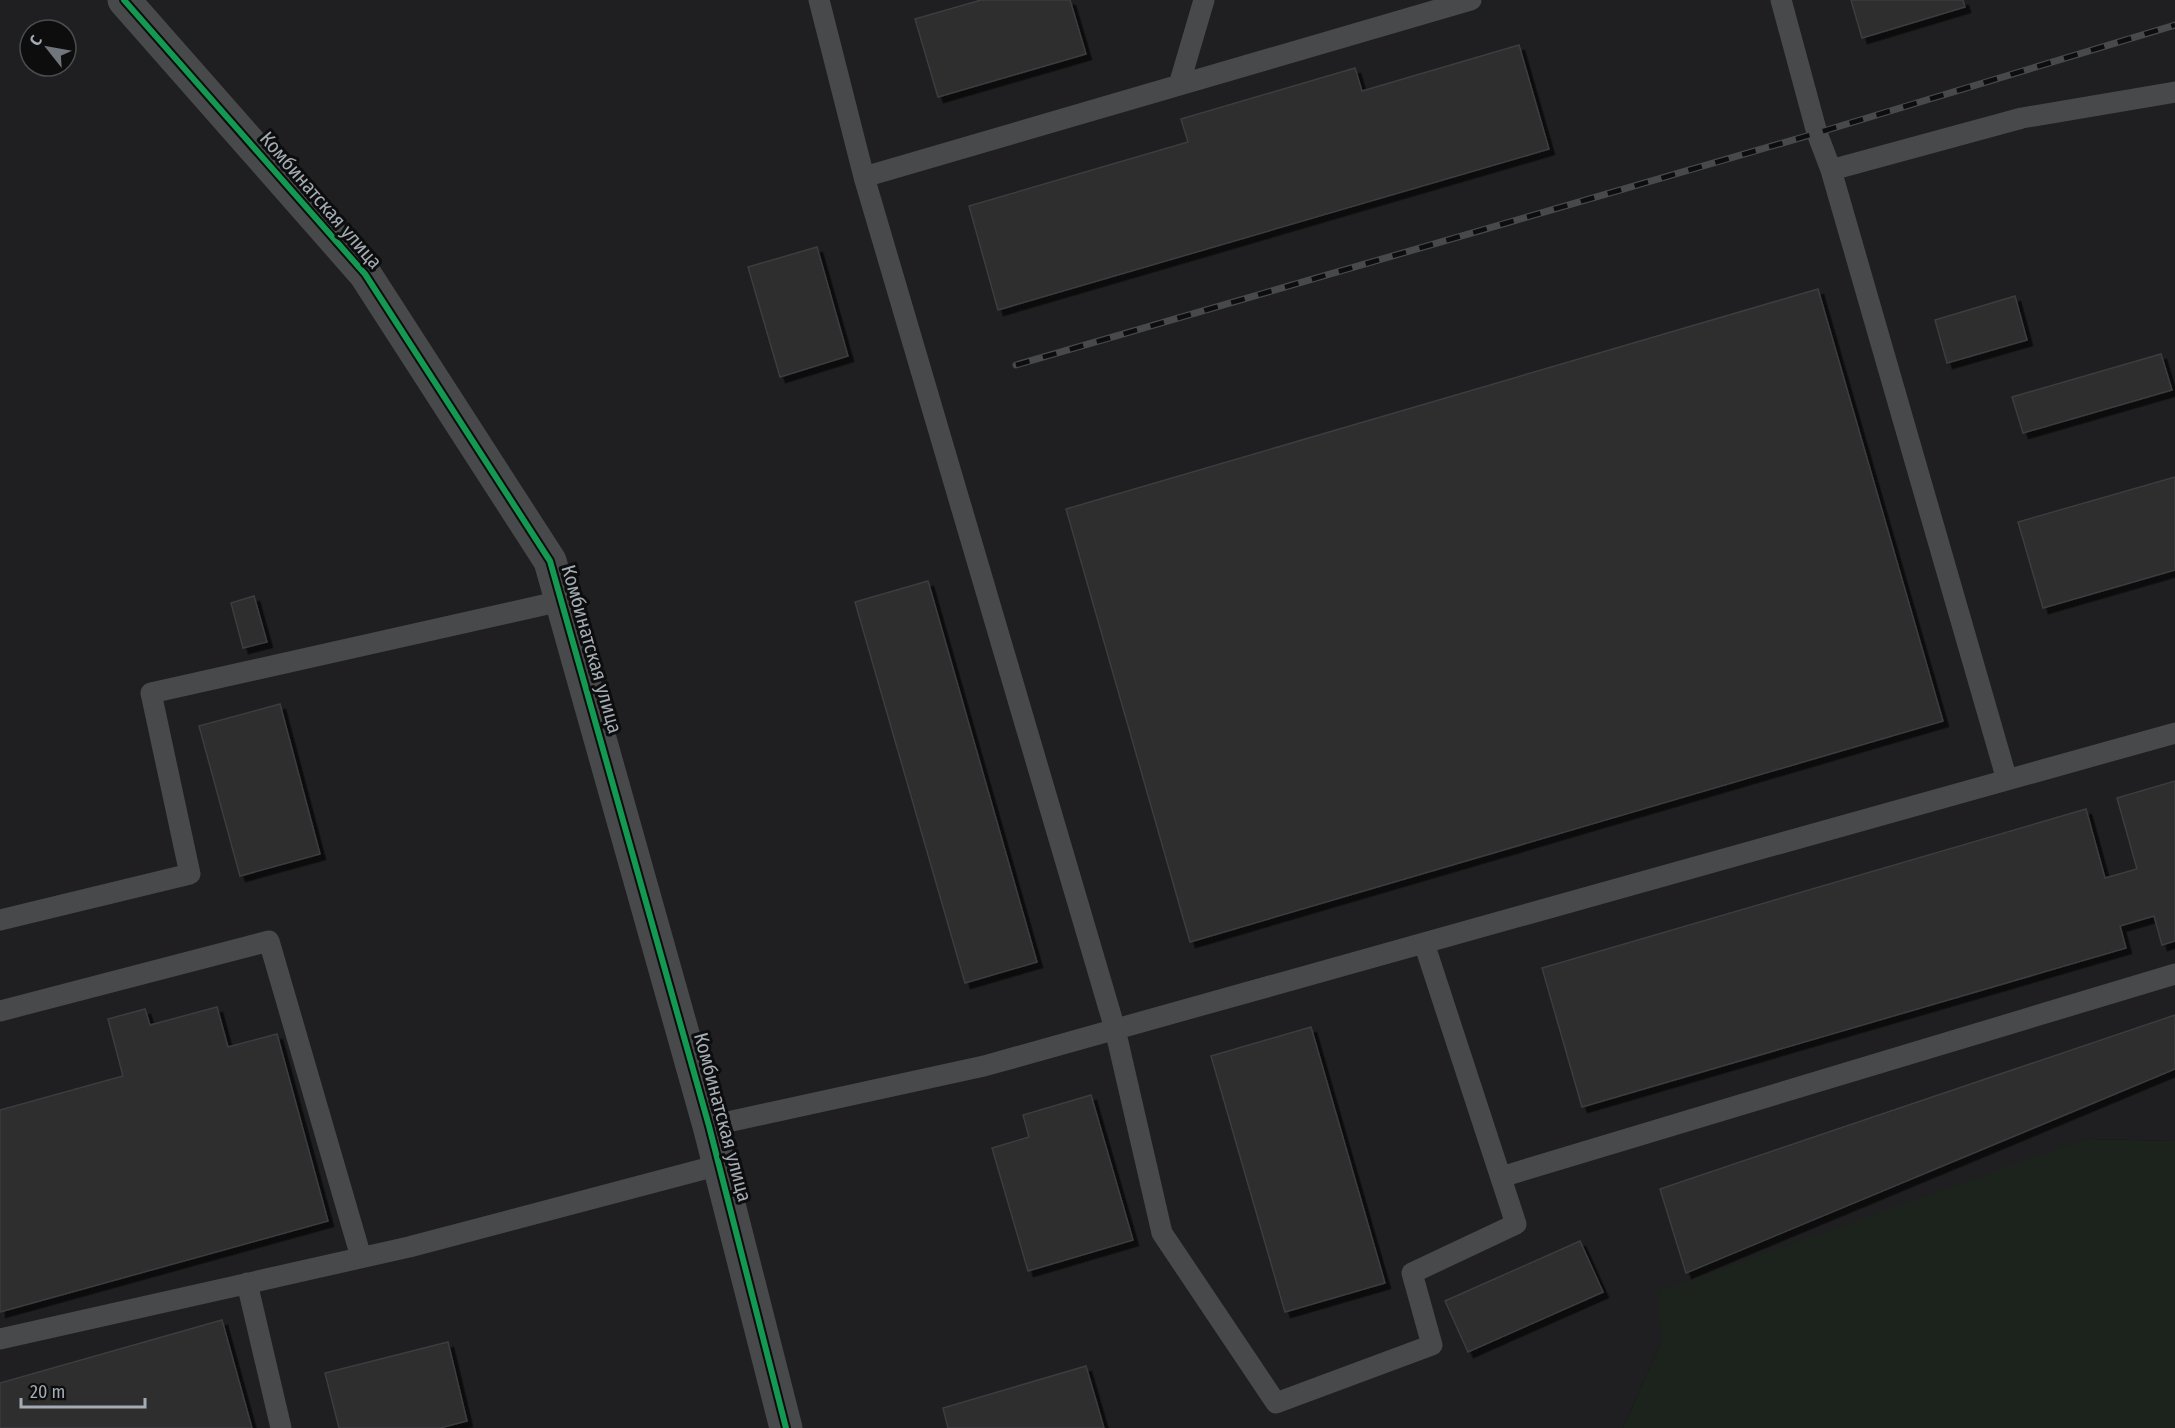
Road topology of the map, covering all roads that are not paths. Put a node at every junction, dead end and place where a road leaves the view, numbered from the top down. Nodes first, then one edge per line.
1 (124, 0) edge
2 (819, 0) edge
3 (1204, 0) edge
4 (1471, 0) edge
5 (1781, 0) edge
6 (1179, 85) junction
7 (2175, 92) edge
8 (1831, 170) junction
9 (864, 177) junction
10 (561, 601) junction
11 (2175, 733) edge
12 (2007, 780) junction
13 (0, 920) edge
14 (1424, 943) junction
15 (2175, 974) edge
16 (0, 1011) edge
17 (1115, 1029) junction
18 (709, 1126) junction
19 (719, 1165) junction
20 (1501, 1177) junction
21 (361, 1257) junction
22 (247, 1283) junction
23 (0, 1339) edge
24 (281, 1428) edge
25 (786, 1428) edge

1 - 10 street, Комбинатская улица
2 - 9 lane
3 - 6 lane
4 - 6 lane
5 - 8 lane
6 - 9 lane
7 - 8 lane
8 - 12 lane
9 - 17 lane
10 - 13 lane
10 - 18 street, Комбинатская улица
11 - 12 lane
12 - 14 lane
14 - 17 lane
14 - 20 lane
15 - 20 lane
16 - 21 lane
17 - 18 lane
17 - 20 lane
18 - 19 street, Комбинатская улица
19 - 21 lane
19 - 25 street, Комбинатская улица
21 - 22 lane
22 - 23 lane
22 - 24 lane

